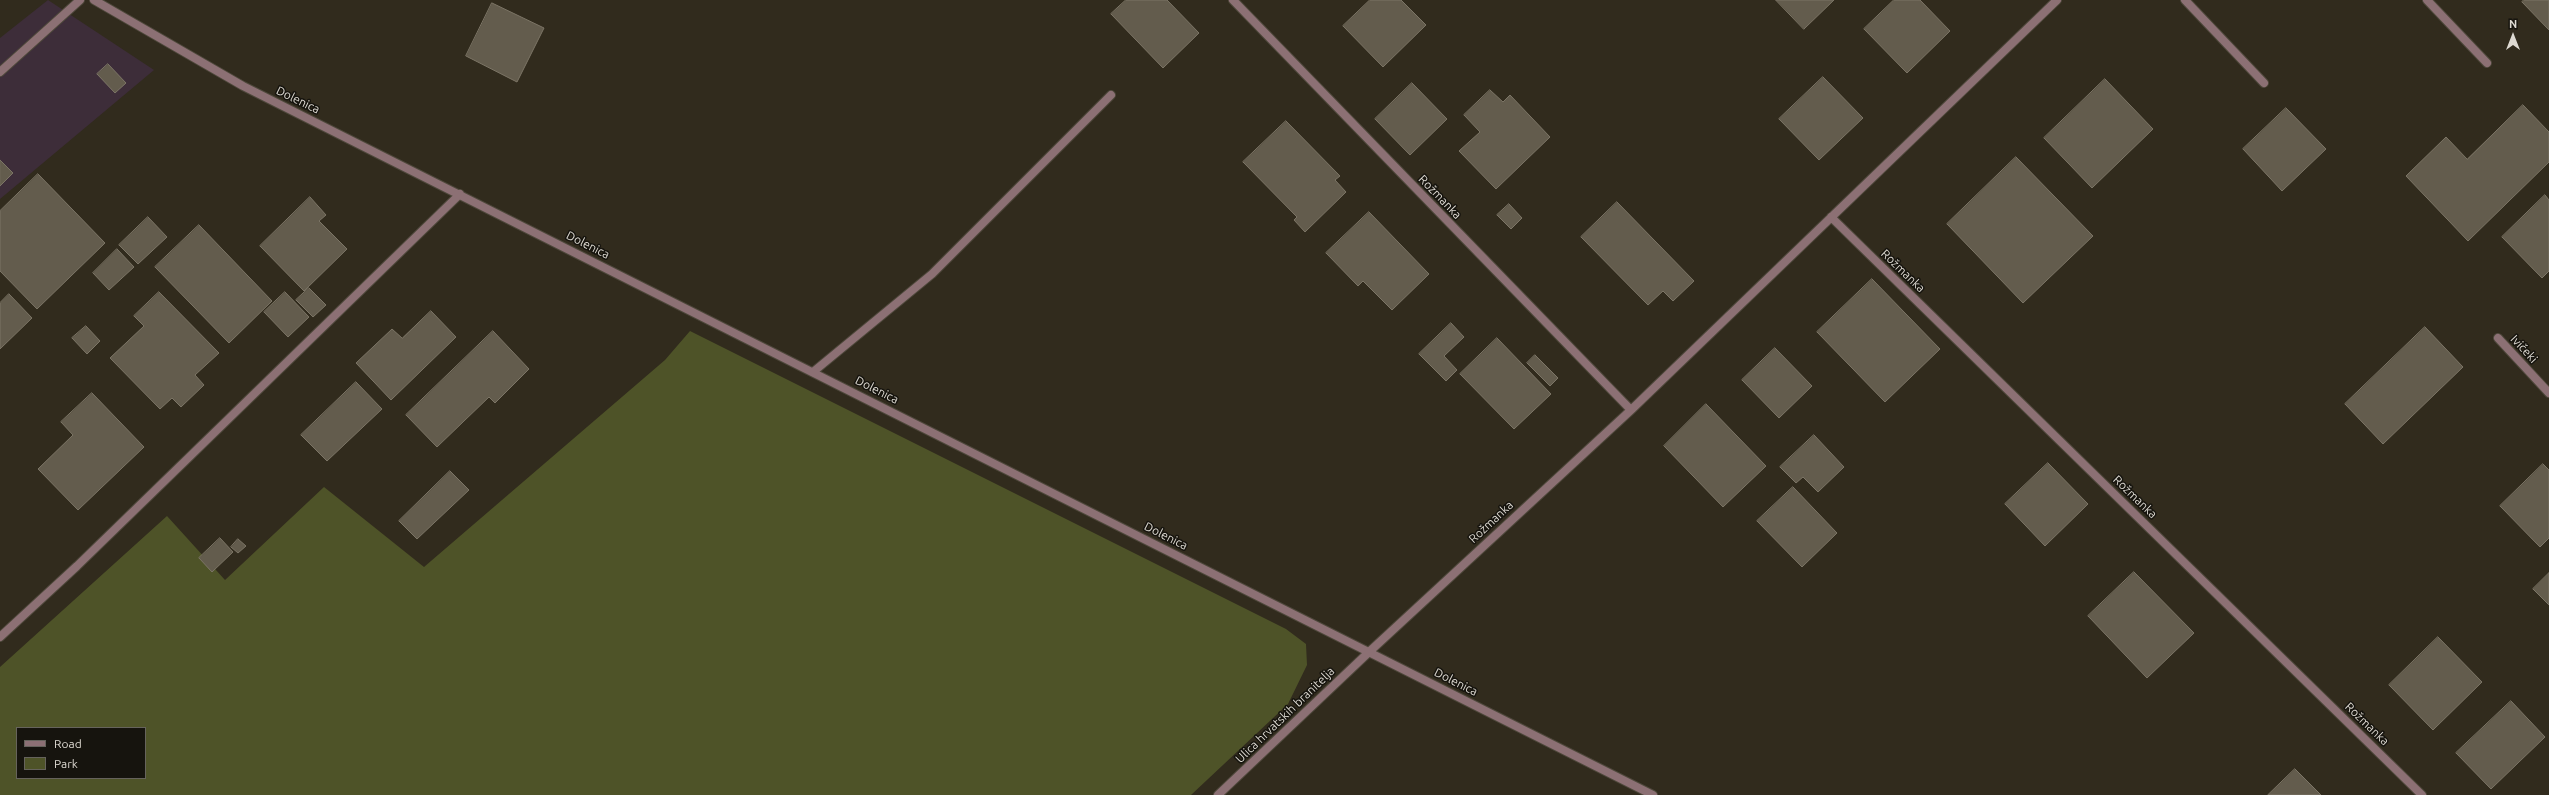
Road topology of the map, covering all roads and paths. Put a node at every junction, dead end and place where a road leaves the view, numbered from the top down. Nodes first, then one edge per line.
1 (80, 0) edge
2 (94, 0) edge
3 (1233, 0) edge
4 (2057, 0) edge
5 (2185, 0) edge
6 (2427, 0) edge
7 (2487, 64) dead end
8 (0, 72) edge
9 (2264, 83) dead end
10 (1111, 95) dead end
11 (460, 194) junction
12 (1831, 217) junction
13 (2498, 338) dead end
14 (813, 372) junction
15 (2549, 393) edge
16 (1631, 410) junction
17 (0, 636) edge
18 (1369, 652) junction
19 (1218, 795) edge
20 (1653, 795) edge
21 (2422, 795) edge

1 - 8 street
2 - 11 street, Dolenica
3 - 16 street, Rožmanka
4 - 12 street, Rožmanka
5 - 9 street
6 - 7 street
10 - 14 street
11 - 14 street, Dolenica
11 - 17 street
12 - 16 street, Rožmanka
12 - 21 street, Rožmanka
13 - 15 street, Ivičeki
14 - 18 street, Dolenica
16 - 18 street, Rožmanka
18 - 19 street, Ulica hrvatskih branitelja
18 - 20 street, Dolenica

